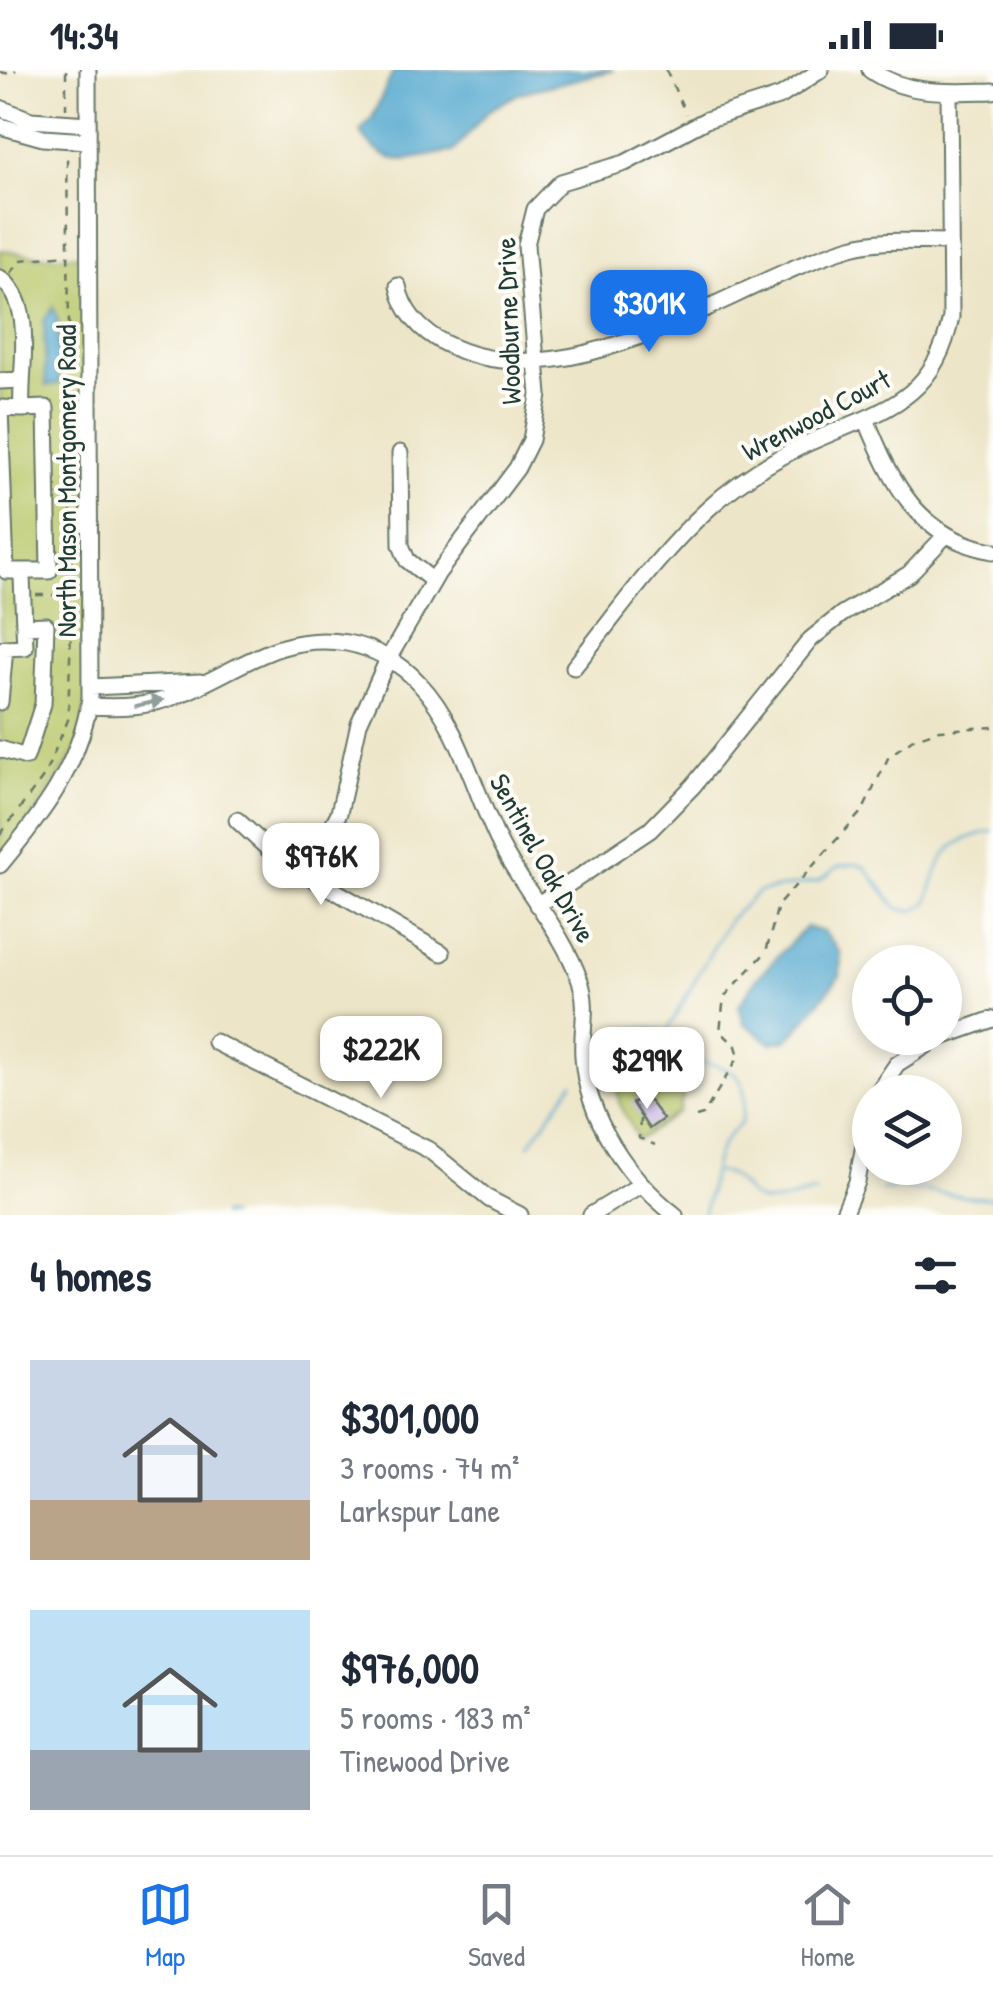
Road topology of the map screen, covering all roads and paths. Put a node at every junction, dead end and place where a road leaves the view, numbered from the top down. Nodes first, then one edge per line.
1 (16, 70) edge
2 (66, 70) edge
3 (88, 70) edge
4 (666, 70) edge
5 (821, 70) edge
6 (870, 70) edge
7 (0, 72) edge
8 (950, 92) junction
9 (993, 92) edge
10 (0, 108) edge
11 (66, 116) dead end
12 (88, 124) junction
13 (0, 126) edge
14 (692, 127) junction
15 (88, 141) junction
16 (68, 145) dead end
17 (950, 242) junction
18 (68, 255) junction
19 (3, 280) edge
20 (398, 286) dead end
21 (538, 360) junction
22 (22, 380) junction
23 (0, 381) edge
24 (22, 409) junction
25 (866, 419) junction
26 (400, 453) dead end
27 (946, 536) junction
28 (993, 550) edge
29 (22, 571) junction
30 (433, 581) junction
31 (24, 626) junction
32 (388, 659) junction
33 (574, 667) dead end
34 (204, 681) junction
35 (91, 688) junction
36 (0, 702) edge
37 (89, 706) junction
38 (993, 727) edge
39 (1, 751) edge
40 (237, 820) dead end
41 (0, 835) edge
42 (0, 865) edge
43 (306, 874) junction
44 (536, 904) junction
45 (442, 953) dead end
46 (993, 1019) edge
47 (962, 1029) edge
48 (215, 1042) dead end
49 (912, 1055) edge
50 (890, 1075) edge
51 (696, 1116) dead end
52 (640, 1118) dead end
53 (655, 1145) dead end
54 (640, 1184) junction
55 (856, 1185) edge
56 (520, 1215) edge
57 (590, 1215) edge
58 (675, 1215) edge
59 (842, 1215) edge

1 - 7 path
2 - 11 path
3 - 12 street, North Mason Montgomery Road
4 - 14 path
5 - 14 street, Woodburne Drive
6 - 8 street
8 - 9 street
8 - 17 street, Wrenwood Court
10 - 12 street
12 - 15 street, North Mason Montgomery Road
13 - 15 street
14 - 21 street, Woodburne Drive
15 - 35 street, North Mason Montgomery Road
16 - 18 path
17 - 21 street
17 - 25 street, Wrenwood Court
18 - 19 path
18 - 41 path
19 - 22 street
20 - 21 street
21 - 30 street, Woodburne Drive
22 - 23 street
22 - 24 street
24 - 29 street
24 - 29 street
25 - 27 street
25 - 33 street, Wrenwood Court
26 - 30 street
27 - 28 street
27 - 44 street
29 - 31 street
30 - 32 street, Woodburne Drive
31 - 36 street
31 - 39 street
32 - 34 street, Sentinel Oak Drive
32 - 43 street, Woodburne Drive
32 - 44 street, Sentinel Oak Drive
34 - 35 street, Sentinel Oak Drive
37 -> 34 street, Sentinel Oak Drive
35 - 37 street, North Mason Montgomery Road
37 - 42 street, North Mason Montgomery Road
38 - 51 path
40 - 43 street
43 - 45 street
44 - 54 street, Sentinel Oak Drive
46 - 47 street
48 - 56 street
49 - 50 street
52 - 53 path
54 - 57 street
54 - 58 street, Sentinel Oak Drive
55 - 59 street

